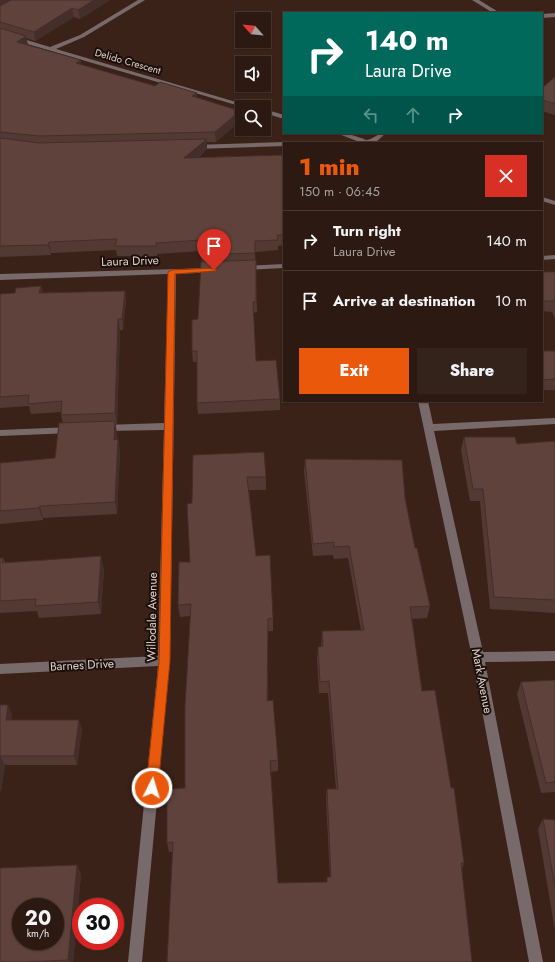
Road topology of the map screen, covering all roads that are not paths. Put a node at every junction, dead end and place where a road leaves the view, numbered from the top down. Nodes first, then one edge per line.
1 (142, 0) edge
2 (475, 0) edge
3 (495, 12) edge
4 (555, 15) edge
5 (543, 16) edge
6 (0, 34) edge
7 (50, 49) junction
8 (235, 103) edge
9 (271, 113) edge
10 (283, 117) edge
11 (342, 134) edge
12 (382, 134) edge
13 (369, 142) edge
14 (373, 142) edge
15 (283, 144) edge
16 (190, 147) edge
17 (543, 199) edge
18 (555, 202) edge
19 (555, 257) edge
20 (543, 258) edge
21 (283, 266) edge
22 (172, 272) junction
23 (0, 278) edge
24 (423, 402) edge
25 (555, 422) edge
26 (168, 426) junction
27 (429, 428) junction
28 (80, 429) edge
29 (96, 429) edge
30 (0, 433) edge
31 (555, 656) edge
32 (478, 657) junction
33 (164, 661) junction
34 (0, 669) edge
35 (135, 962) edge
36 (536, 962) edge

1 - 7 street
2 - 3 street
4 - 5 street
6 - 7 street, Delido Crescent
7 - 8 street, Delido Crescent
9 - 10 street
11 - 13 street
12 - 14 street
15 - 16 street
17 - 18 street
19 - 20 street
21 - 22 street, Laura Drive
22 - 23 street, Laura Drive
22 - 26 street, Willodale Avenue
24 - 27 street, Mark Avenue
25 - 27 street
26 - 29 street
26 - 33 street, Willodale Avenue
27 - 32 street, Mark Avenue
28 - 30 street
31 - 32 street
32 - 36 street, Mark Avenue
33 - 34 street, Barnes Drive
33 - 35 street, Willodale Avenue

